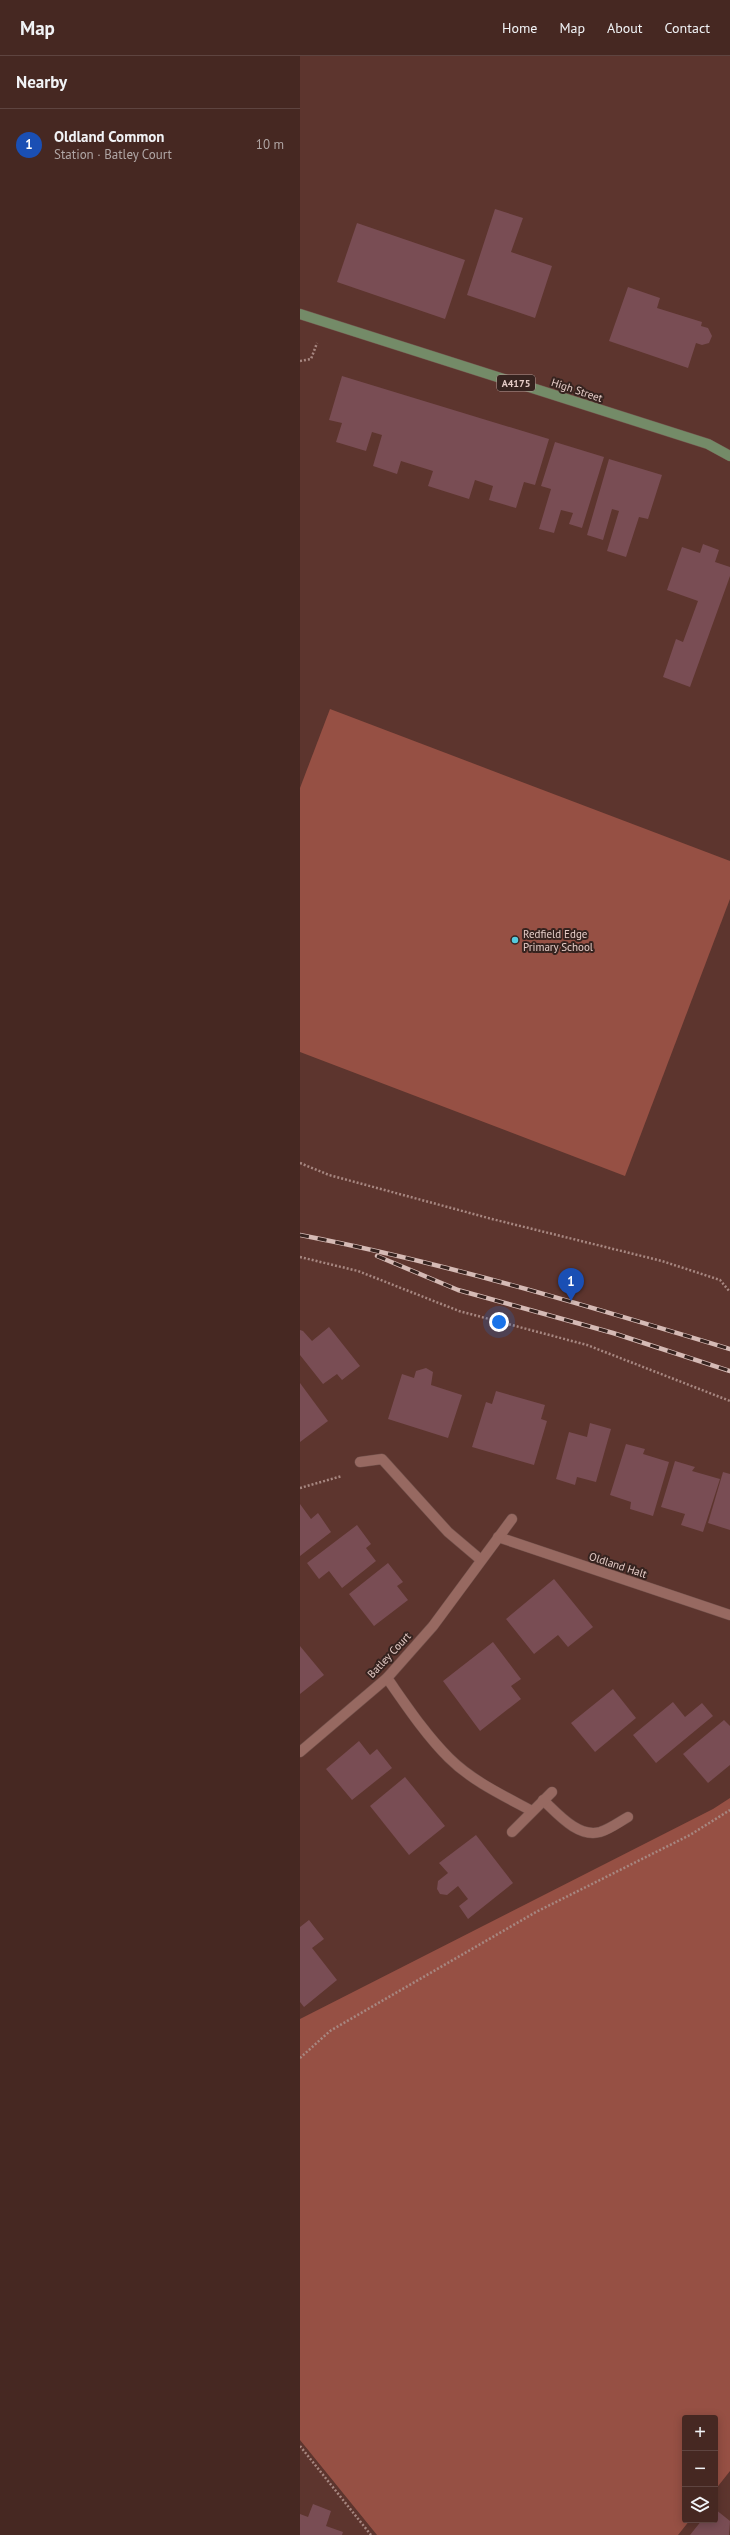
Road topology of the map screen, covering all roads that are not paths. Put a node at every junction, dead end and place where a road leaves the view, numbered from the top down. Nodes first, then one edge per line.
1 (300, 314) edge
2 (730, 456) edge
3 (360, 1462) road end
4 (512, 1519) dead end
5 (498, 1538) junction
6 (481, 1560) junction
7 (730, 1615) edge
8 (387, 1678) junction
9 (300, 1752) edge
10 (552, 1792) dead end
11 (543, 1800) junction
12 (532, 1811) junction
13 (628, 1817) dead end
14 (512, 1832) dead end

1 - 2 main road, High Street / A4175
3 - 6 street
4 - 5 street, Batley Court
5 - 6 street, Batley Court
5 - 7 street, Oldland Halt
6 - 8 street, Batley Court
8 - 9 street, Batley Court
8 - 12 street
10 - 11 street
11 - 12 street
11 - 13 street
12 - 14 street

